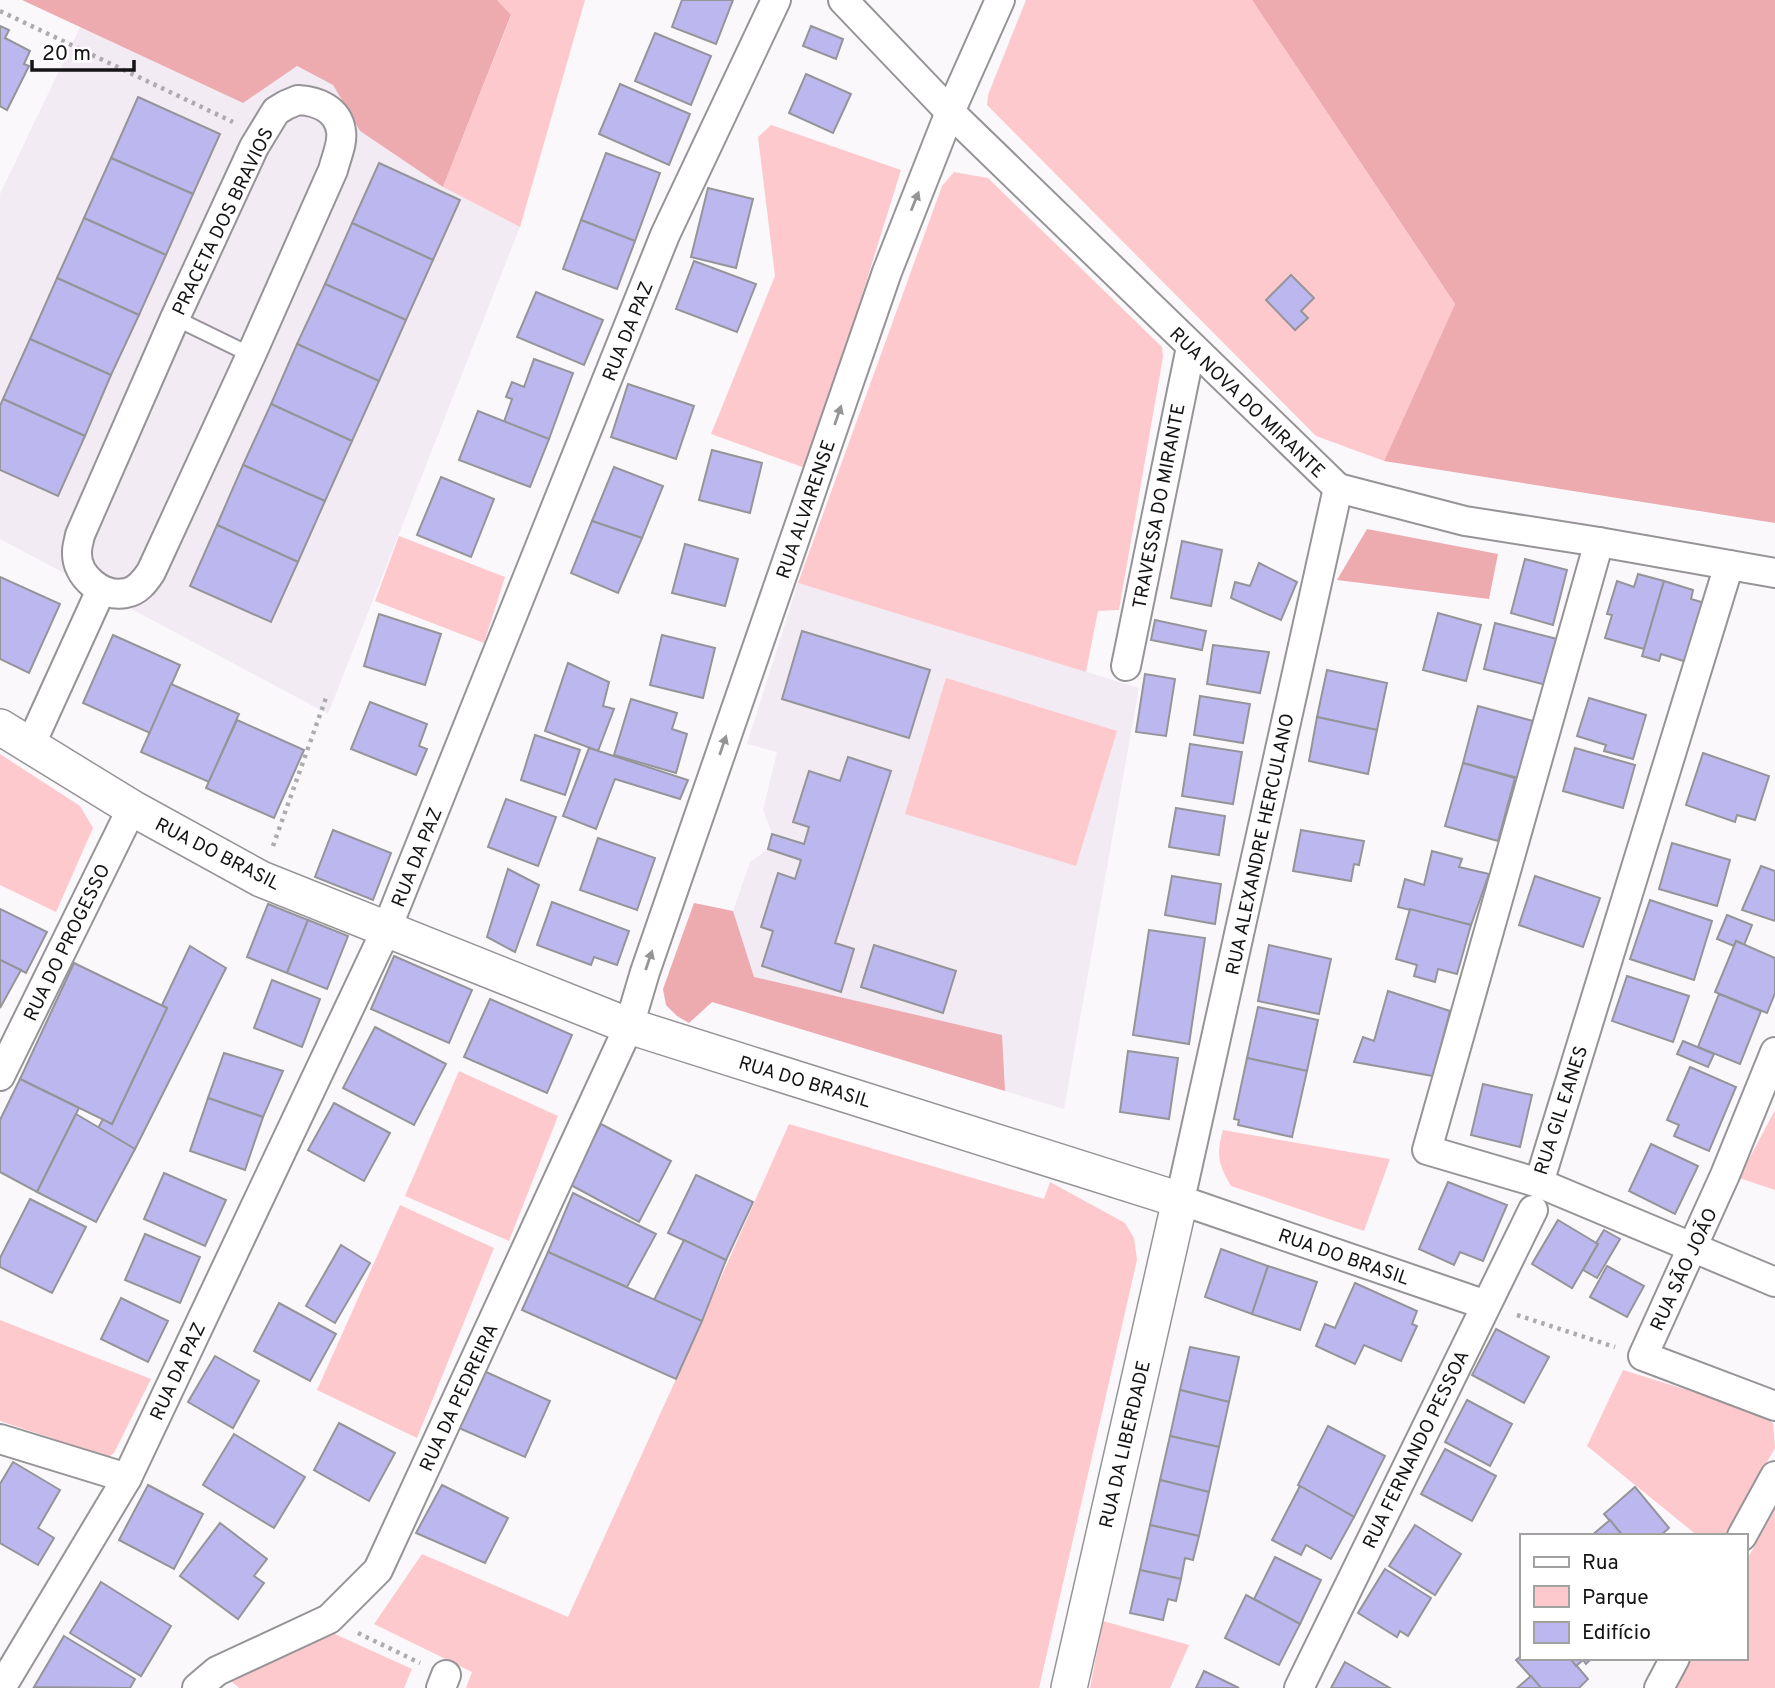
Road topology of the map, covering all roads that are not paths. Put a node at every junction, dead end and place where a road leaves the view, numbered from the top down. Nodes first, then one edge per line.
1 (776, 0) edge
2 (843, 0) edge
3 (1000, 0) edge
4 (950, 112) junction
5 (175, 318) junction
6 (1191, 347) junction
7 (251, 355) junction
8 (1338, 488) junction
9 (1599, 542) junction
10 (1729, 565) junction
11 (1775, 573) edge
12 (101, 590) junction
13 (1126, 666) dead end
14 (0, 727) edge
15 (30, 746) junction
16 (132, 808) junction
17 (387, 928) junction
18 (629, 1026) junction
19 (1775, 1052) edge
20 (0, 1076) edge
21 (1539, 1183) junction
22 (1180, 1200) junction
23 (1533, 1210) dead end
24 (1694, 1248) junction
25 (1775, 1282) edge
26 (1486, 1305) junction
27 (1775, 1406) edge
28 (0, 1438) edge
29 (1775, 1476) edge
30 (127, 1478) junction
31 (1743, 1534) edge
32 (1674, 1660) edge
33 (1, 1688) edge
34 (197, 1688) edge
35 (1069, 1688) edge
36 (1299, 1688) edge
37 (1658, 1688) edge

1 - 17 street, RUA DA PAZ
2 - 4 street, RUA NOVA DO MIRANTE
3 - 4 street, RUA ALVARENSE
4 - 6 street, RUA NOVA DO MIRANTE
18 -> 4 street, RUA ALVARENSE
5 - 7 lane
5 - 7 street, PRACETA DOS BRAVIOS
5 - 12 street, PRACETA DOS BRAVIOS
6 - 8 street, RUA NOVA DO MIRANTE
6 - 13 street, TRAVESSA DO MIRANTE
7 - 12 street, PRACETA DOS BRAVIOS
8 - 9 street, RUA NOVA DO MIRANTE
8 - 22 street, RUA ALEXANDRE HERCULANO
9 - 10 street, RUA NOVA DO MIRANTE
9 - 21 street, RUA GIL EANES
10 - 11 street, RUA NOVA DO MIRANTE
10 - 21 street, RUA GIL EANES
12 - 15 street
14 - 15 street, RUA DO BRASIL
15 - 16 street, RUA DO BRASIL
16 - 17 street, RUA DO BRASIL
16 - 20 street, RUA DO PROGESSO
17 - 18 street, RUA DO BRASIL
17 - 30 street, RUA DA PAZ
18 - 22 street, RUA DO BRASIL
18 - 34 street, RUA DA PEDREIRA
19 - 24 street, RUA SÃO JOÃO
21 - 24 street
22 - 26 street, RUA DO BRASIL
22 - 35 street, RUA DA LIBERDADE
23 - 26 street, RUA FERNANDO PESSOA
24 - 25 street
24 - 27 street, RUA SÃO JOÃO
26 - 36 street, RUA FERNANDO PESSOA
28 - 30 street
29 - 31 street
30 - 33 street, RUA DA PAZ
32 - 37 street

